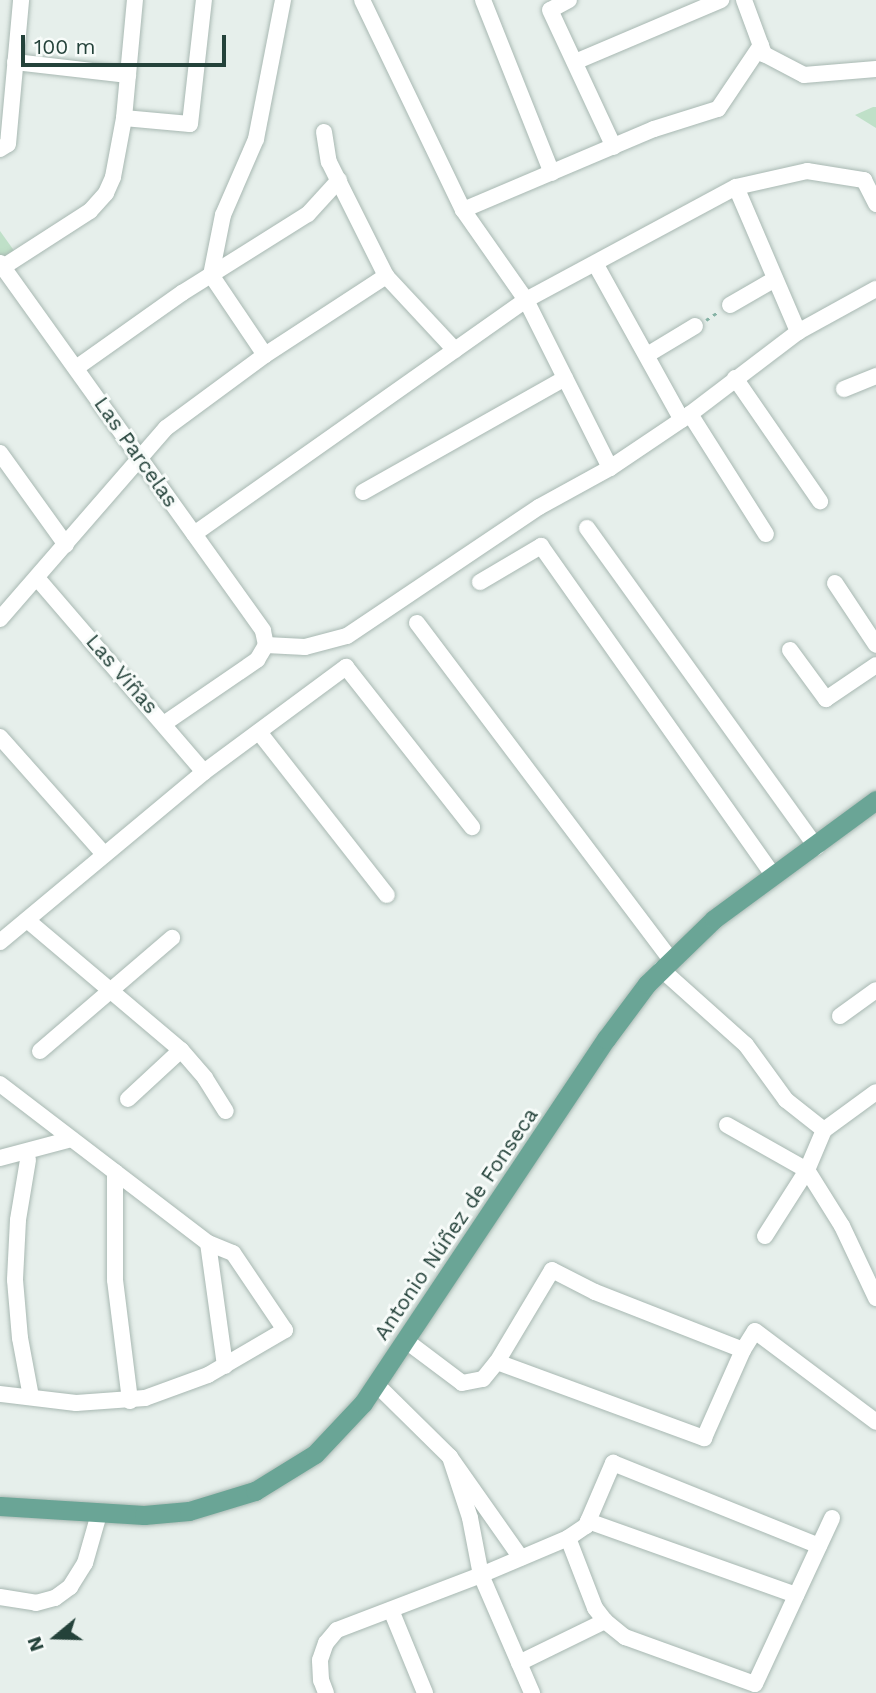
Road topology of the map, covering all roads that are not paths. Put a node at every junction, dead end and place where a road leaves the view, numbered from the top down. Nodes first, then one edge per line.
1 (21, 0) edge
2 (135, 0) edge
3 (204, 0) edge
4 (284, 0) edge
5 (362, 0) edge
6 (483, 0) edge
7 (569, 0) edge
8 (721, 0) edge
9 (744, 0) edge
10 (761, 45) junction
11 (575, 62) junction
12 (8, 64) edge
13 (876, 69) edge
14 (128, 75) junction
15 (124, 118) junction
16 (324, 132) dead end
17 (614, 146) junction
18 (0, 149) edge
19 (552, 173) junction
20 (339, 180) junction
21 (736, 187) junction
22 (876, 204) edge
23 (463, 210) junction
24 (596, 264) junction
25 (1, 267) edge
26 (211, 275) junction
27 (386, 276) junction
28 (775, 279) junction
29 (876, 289) edge
30 (526, 300) junction
31 (730, 304) road end
32 (695, 326) road end
33 (798, 332) junction
34 (455, 350) junction
35 (265, 355) junction
36 (647, 355) junction
37 (76, 368) junction
38 (876, 376) edge
39 (735, 377) junction
40 (565, 378) junction
41 (844, 389) dead end
42 (686, 417) junction
43 (0, 453) edge
44 (142, 460) junction
45 (610, 468) junction
46 (363, 492) dead end
47 (820, 501) dead end
48 (587, 528) dead end
49 (194, 534) junction
50 (766, 534) dead end
51 (66, 545) junction
52 (37, 578) junction
53 (480, 582) dead end
54 (835, 583) dead end
55 (0, 619) edge
56 (417, 623) dead end
57 (875, 640) edge
58 (266, 645) junction
59 (790, 650) dead end
60 (876, 666) edge
61 (165, 723) junction
62 (259, 732) junction
63 (0, 737) edge
64 (204, 772) junction
65 (876, 800) edge
66 (472, 827) dead end
67 (816, 847) junction
68 (103, 854) junction
69 (773, 875) junction
70 (387, 895) dead end
71 (27, 920) junction
72 (172, 938) dead end
73 (1, 939) edge
74 (666, 964) junction
75 (108, 990) junction
76 (876, 990) edge
77 (840, 1016) dead end
78 (181, 1050) junction
79 (40, 1051) dead end
80 (0, 1084) edge
81 (876, 1092) edge
82 (128, 1099) dead end
83 (226, 1111) dead end
84 (727, 1125) dead end
85 (824, 1130) junction
86 (72, 1139) junction
87 (0, 1158) edge
88 (28, 1160) dead end
89 (807, 1170) junction
90 (116, 1172) junction
91 (765, 1236) dead end
92 (208, 1243) junction
93 (876, 1298) edge
94 (405, 1340) junction
95 (743, 1350) junction
96 (497, 1362) junction
97 (225, 1366) junction
98 (376, 1384) junction
99 (0, 1394) edge
100 (31, 1396) junction
101 (130, 1401) junction
102 (876, 1422) edge
103 (450, 1457) junction
104 (0, 1506) edge
105 (99, 1514) junction
106 (832, 1518) dead end
107 (589, 1521) junction
108 (568, 1538) junction
109 (819, 1546) junction
110 (520, 1558) junction
111 (481, 1576) junction
112 (796, 1595) junction
113 (0, 1597) edge
114 (391, 1610) junction
115 (605, 1621) junction
116 (519, 1663) junction
117 (326, 1693) edge
118 (425, 1693) edge
119 (532, 1693) edge

1 - 12 street
2 - 14 street
3 - 15 street
4 - 26 street
5 - 23 street
6 - 19 street
7 - 11 street
8 - 11 street
9 - 10 street
10 - 13 street
10 - 17 street
11 - 17 street
12 - 14 street
12 - 18 street
14 - 15 street
15 - 25 street
16 - 20 street
17 - 19 street
19 - 23 street
20 - 26 street
20 - 27 street
21 - 22 street
21 - 24 street
21 - 28 street
23 - 30 street
24 - 30 street
24 - 36 street
25 - 37 street, Las Parcelas
26 - 35 street
26 - 37 street
27 - 34 street
27 - 35 street
28 - 31 street
28 - 33 street
29 - 33 street
30 - 34 street
30 - 40 street
32 - 36 street
33 - 39 street
34 - 49 street
35 - 44 street
36 - 42 street
37 - 44 street, Las Parcelas
38 - 41 street
39 - 42 street
39 - 47 street
40 - 45 street
40 - 46 street
42 - 45 street
42 - 50 street
43 - 51 street
44 - 49 street, Las Parcelas
44 - 51 street
45 - 58 street
48 - 67 street
49 - 58 street, Las Parcelas
51 - 52 street
52 - 55 street
52 - 61 street, Las Viñas
53 - 69 street
54 - 57 street
56 - 74 street
58 - 61 street
59 - 60 street
61 - 64 street, Las Viñas
62 - 64 street
62 - 66 street
62 - 70 street
63 - 68 street
64 - 68 street
65 - 67 main road, Antonio Núñez de Fonseca
67 - 69 main road, Antonio Núñez de Fonseca
68 - 71 street
69 - 74 main road, Antonio Núñez de Fonseca
71 - 73 street
71 - 75 street
72 - 75 street
74 - 85 street
74 - 94 main road, Antonio Núñez de Fonseca
75 - 78 street
75 - 79 street
76 - 77 street
78 - 82 street
78 - 83 street
80 - 86 street
81 - 85 street
84 - 89 street
85 - 89 street
86 - 87 street
86 - 90 street
88 - 100 street
89 - 91 street
89 - 93 street
90 - 92 street
90 - 101 street
92 - 97 street
92 - 97 street
94 - 96 street
94 - 98 main road, Antonio Núñez de Fonseca
95 - 96 street
95 - 96 street
95 - 102 street
97 - 101 street
98 - 103 street
98 - 105 main road, Antonio Núñez de Fonseca
99 - 100 street
100 - 101 street
103 - 110 street
103 - 111 street
104 - 105 main road, Antonio Núñez de Fonseca
105 - 113 street
106 - 109 street
107 - 108 street
107 - 109 street
107 - 112 street
108 - 110 street
108 - 115 street
109 - 112 street
110 - 111 street
111 - 114 street
111 - 116 street
112 - 115 street
114 - 117 street
114 - 118 street
115 - 116 street
116 - 119 street

